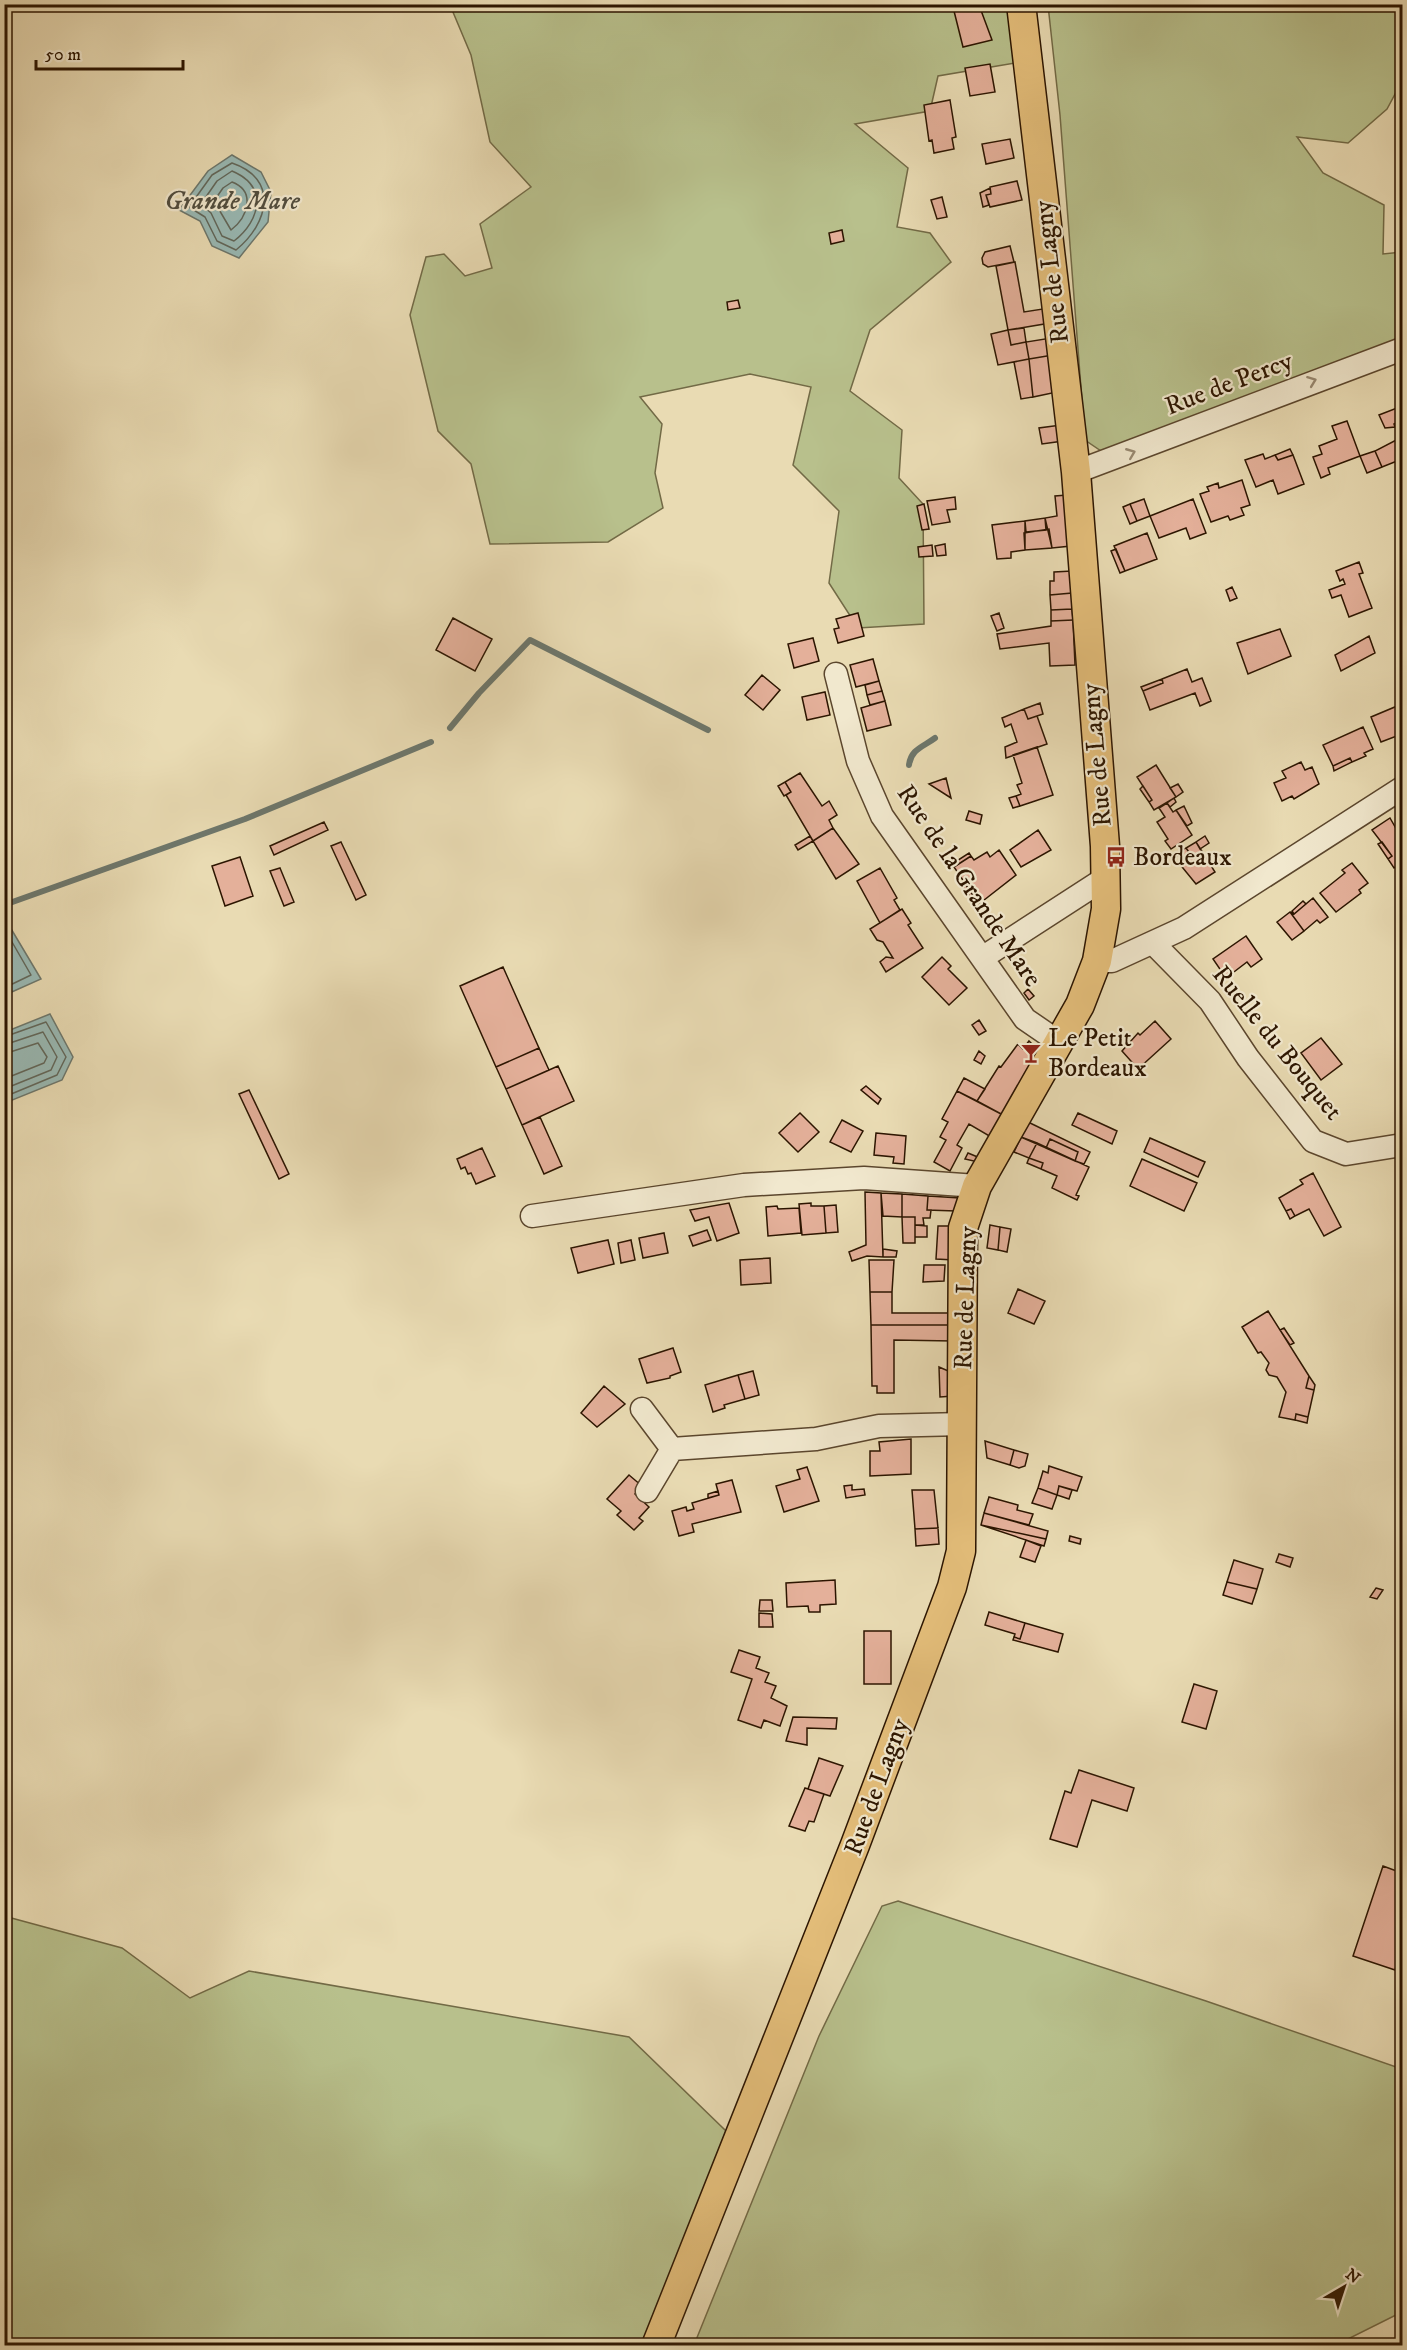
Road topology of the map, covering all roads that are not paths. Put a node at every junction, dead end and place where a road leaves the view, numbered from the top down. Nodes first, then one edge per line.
1 (1021, 4) edge
2 (1402, 349) edge
3 (1076, 472) junction
4 (836, 674) dead end
5 (1402, 788) edge
6 (1107, 877) junction
7 (1154, 944) junction
8 (982, 958) junction
9 (1097, 961) junction
10 (1060, 1043) junction
11 (1402, 1145) edge
12 (977, 1186) junction
13 (532, 1216) dead end
14 (642, 1409) dead end
15 (963, 1424) junction
16 (672, 1449) junction
17 (647, 1491) dead end
18 (656, 2346) edge

1 - 3 main road, Rue de Lagny
3 -> 2 street, Rue de Percy
3 - 6 main road, Rue de Lagny
4 - 8 street, Rue de la Grande Mare
5 - 7 street
6 - 8 street
6 - 9 main road, Rue de Lagny
7 - 9 street
7 - 11 street, Ruelle du Bouquet
8 - 10 street, Rue de la Grande Mare
9 - 10 main road, Rue de Lagny
10 - 12 main road, Rue de Lagny
12 - 13 street
12 - 15 main road, Rue de Lagny
14 - 16 street
15 - 16 street
15 - 18 main road, Rue de Lagny
16 - 17 street

